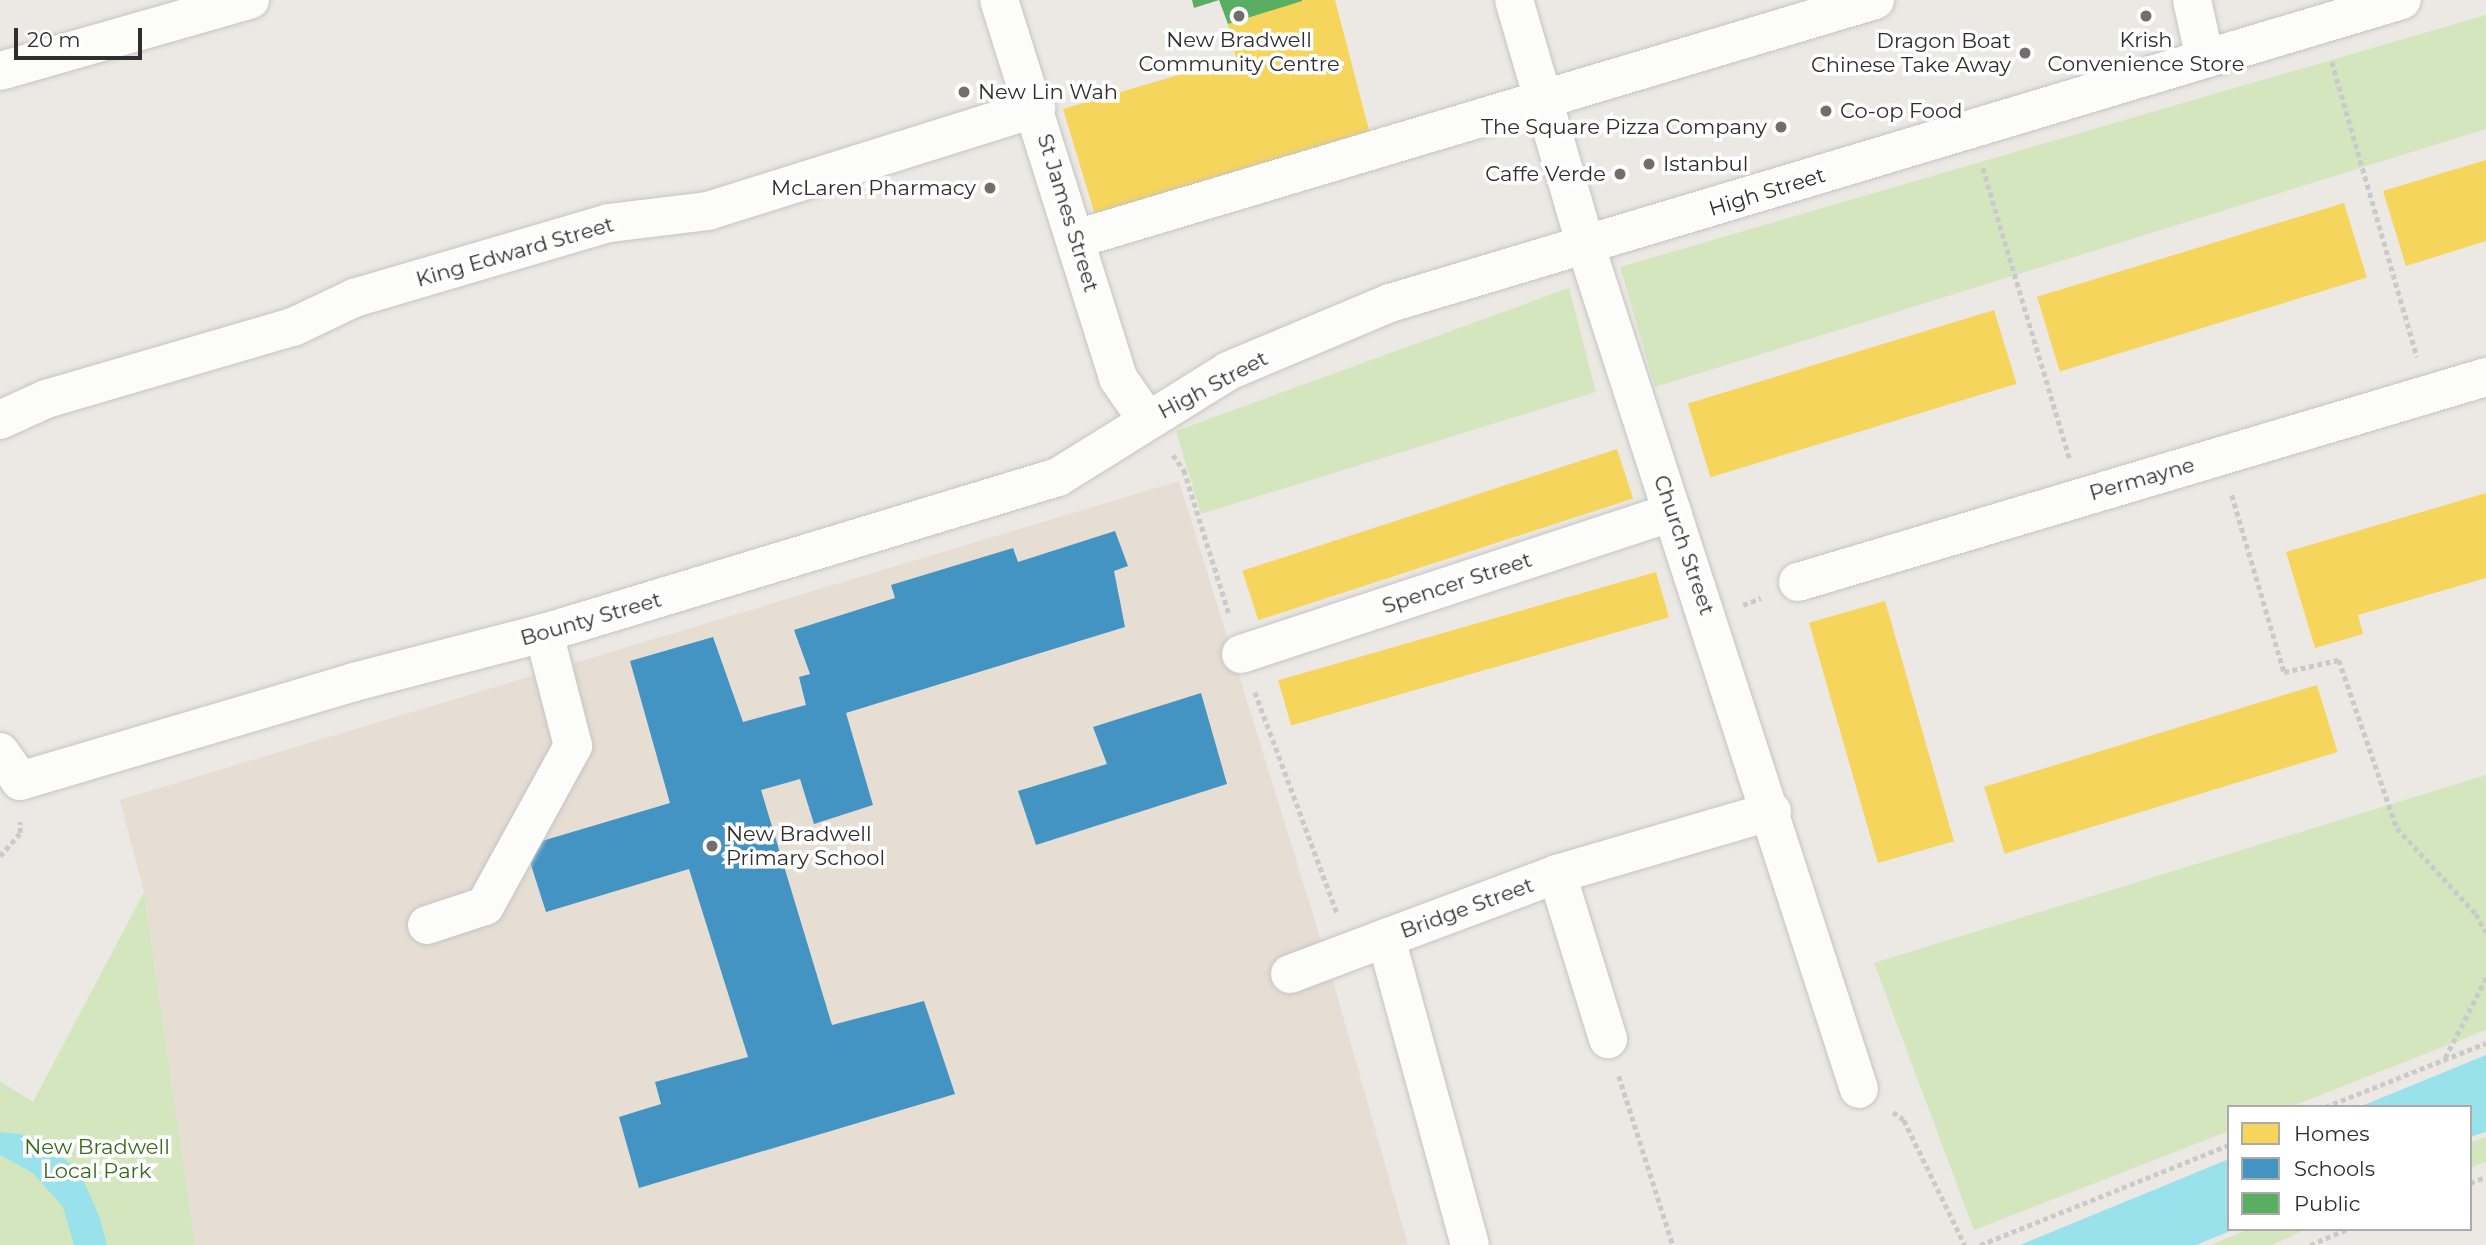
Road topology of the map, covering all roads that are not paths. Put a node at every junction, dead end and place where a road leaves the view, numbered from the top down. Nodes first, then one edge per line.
1 (250, 0) edge
2 (999, 0) edge
3 (1514, 0) edge
4 (1875, 0) edge
5 (2192, 0) edge
6 (2402, 0) edge
7 (2205, 59) junction
8 (0, 71) edge
9 (1547, 100) junction
10 (1036, 108) junction
11 (1076, 239) junction
12 (1586, 247) junction
13 (2486, 377) edge
14 (0, 420) edge
15 (1147, 421) junction
16 (1672, 512) junction
17 (1798, 582) road end
18 (544, 634) junction
19 (1241, 654) dead end
20 (10, 767) edge
21 (1772, 811) junction
22 (1557, 874) junction
23 (427, 925) dead end
24 (1386, 938) junction
25 (1290, 974) dead end
26 (1608, 1039) road end
27 (1859, 1089) road end
28 (1470, 1245) edge

1 - 8 street
2 - 10 street, St James Street
3 - 9 street, Church Street
4 - 9 street
5 - 7 street
6 - 7 street, High Street
7 - 12 street, High Street
9 - 11 street
9 - 12 street, Church Street
10 - 11 street, St James Street
10 - 14 street, King Edward Street
11 - 15 street, St James Street
12 - 15 street, High Street
12 - 16 street, Church Street
13 - 17 street, Permayne
15 - 18 street, Bounty Street
16 - 19 street, Spencer Street
16 - 21 street, Church Street
18 - 20 street, Bounty Street
18 - 23 street
21 - 22 street, Bridge Street
21 - 27 street, Church Street
22 - 24 street, Bridge Street
22 - 26 street
24 - 25 street
24 - 28 street, Bridge Street

